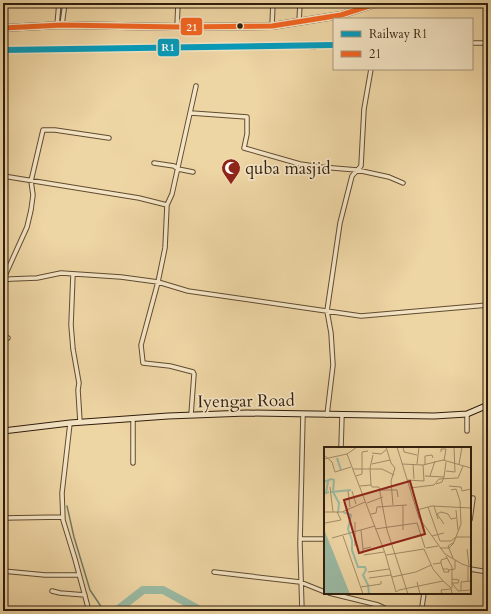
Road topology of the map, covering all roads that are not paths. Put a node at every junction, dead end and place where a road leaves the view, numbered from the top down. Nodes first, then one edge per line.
1 (60, 3) edge
2 (64, 3) edge
3 (178, 3) edge
4 (273, 3) edge
5 (300, 3) edge
6 (378, 3) edge
7 (299, 22) junction
8 (59, 25) junction
9 (272, 26) junction
10 (177, 27) junction
11 (3, 28) edge
12 (473, 42) edge
13 (488, 43) edge
14 (371, 70) edge
15 (196, 86) dead end
16 (191, 113) junction
17 (109, 138) dead end
18 (154, 163) dead end
19 (178, 169) junction
20 (357, 170) junction
21 (193, 172) dead end
22 (3, 176) edge
23 (31, 181) junction
24 (403, 183) dead end
25 (167, 205) junction
26 (73, 274) junction
27 (3, 280) edge
28 (158, 282) junction
29 (488, 305) edge
30 (327, 311) junction
31 (3, 336) edge
32 (8, 338) dead end
33 (488, 404) edge
34 (303, 414) junction
35 (327, 414) junction
36 (467, 414) junction
37 (191, 415) junction
38 (342, 415) junction
39 (133, 419) junction
40 (80, 422) junction
41 (70, 423) junction
42 (3, 431) edge
43 (467, 431) dead end
44 (340, 447) edge
45 (133, 463) dead end
46 (473, 498) dead end
47 (471, 513) edge
48 (62, 517) junction
49 (3, 518) edge
50 (300, 539) junction
51 (324, 539) edge
52 (471, 569) edge
53 (3, 571) edge
54 (214, 572) dead end
55 (488, 572) edge
56 (80, 575) junction
57 (300, 582) junction
58 (52, 591) dead end
59 (324, 592) edge
60 (333, 594) edge
61 (424, 594) edge
62 (85, 595) junction
63 (422, 608) dead end
64 (89, 611) edge
65 (302, 611) edge
66 (390, 611) edge

1 - 8 street
2 - 8 street
3 - 10 street
4 - 9 street
5 - 7 street
6 - 7 main road
7 - 9 main road
8 - 10 main road
8 - 11 main road
9 - 10 main road
12 - 13 street
14 - 20 street
15 - 16 street
16 - 19 street
16 - 20 street
17 - 23 street
18 - 19 street
19 - 21 street
19 - 25 street
20 - 24 street
20 - 30 street
22 - 23 street
23 - 25 street
23 - 27 street
25 - 28 street
26 - 27 street
26 - 28 street
26 - 40 street
28 - 30 street
28 - 37 street
29 - 30 street
30 - 35 street
31 - 32 street
33 - 36 main road, Iyengar Road
34 - 35 main road, Iyengar Road
34 - 37 main road, Iyengar Road
34 - 50 street
35 - 38 main road, Iyengar Road
36 - 38 main road, Iyengar Road
36 - 43 street
37 - 39 main road, Iyengar Road
38 - 44 street
39 - 40 main road, Iyengar Road
39 - 45 street
40 - 41 main road, Iyengar Road
41 - 42 main road, Iyengar Road
41 - 48 street
46 - 47 street
48 - 49 street
48 - 56 street
50 - 51 street
50 - 57 street
52 - 55 street
53 - 56 street
54 - 57 street
56 - 62 street
57 - 59 street
57 - 65 street
58 - 62 street
60 - 66 street
61 - 63 street
62 - 64 street

